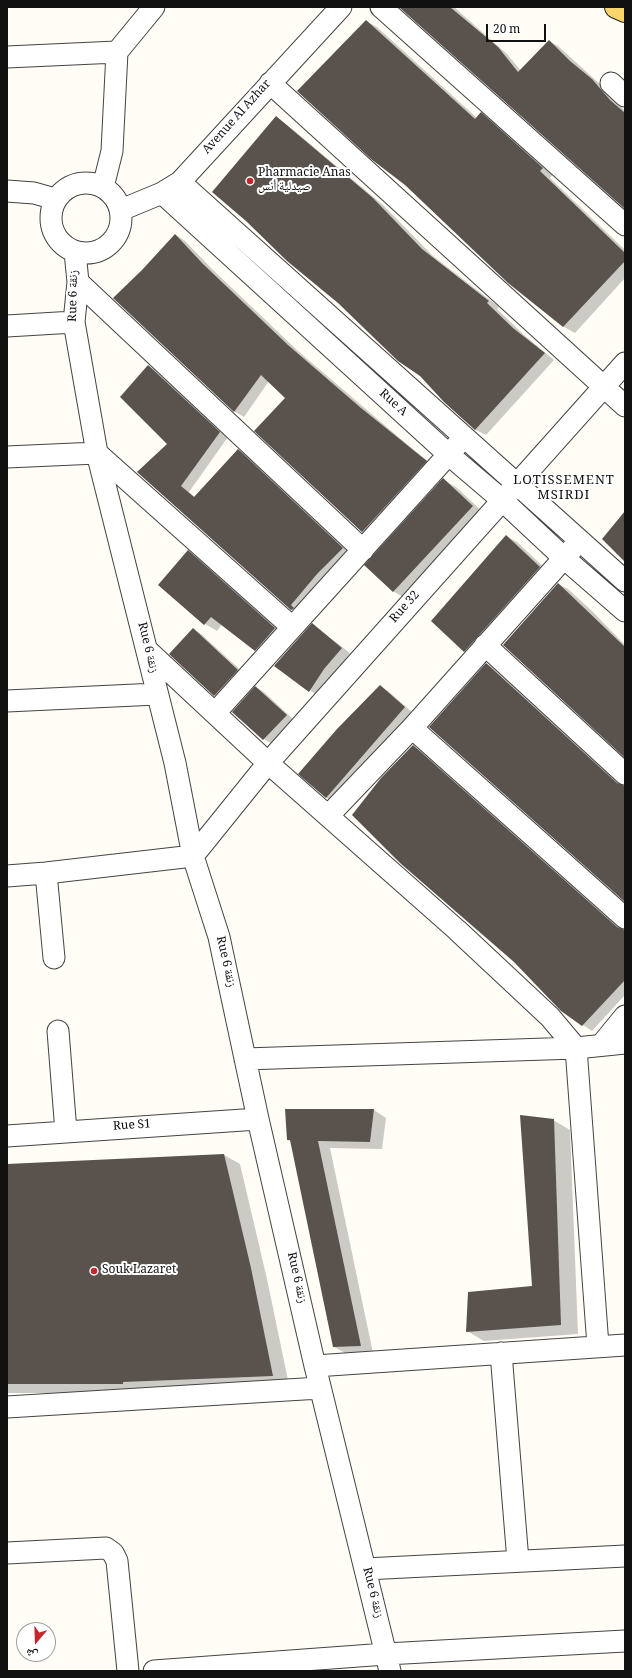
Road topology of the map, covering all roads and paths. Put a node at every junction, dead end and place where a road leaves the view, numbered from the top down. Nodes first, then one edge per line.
1 (154, 7) edge
2 (341, 7) edge
3 (381, 7) edge
4 (616, 7) edge
5 (625, 11) edge
6 (117, 52) junction
7 (7, 57) edge
8 (270, 83) junction
9 (180, 182) junction
10 (103, 187) junction
11 (7, 191) edge
12 (162, 193) junction
13 (55, 199) junction
14 (121, 210) junction
15 (625, 225) edge
16 (75, 252) junction
17 (78, 282) junction
18 (74, 322) junction
19 (338, 324) junction
20 (7, 326) edge
21 (324, 342) junction
22 (625, 363) edge
23 (604, 388) junction
24 (625, 406) edge
25 (463, 438) junction
26 (97, 453) junction
27 (448, 454) junction
28 (7, 457) edge
29 (516, 484) junction
30 (502, 500) junction
31 (579, 540) junction
32 (364, 550) junction
33 (564, 558) junction
34 (625, 581) edge
35 (625, 611) edge
36 (292, 627) junction
37 (485, 645) junction
38 (148, 651) junction
39 (157, 694) junction
40 (7, 701) edge
41 (215, 713) junction
42 (412, 728) junction
43 (268, 763) junction
44 (625, 774) edge
45 (328, 816) junction
46 (193, 856) junction
47 (46, 874) junction
48 (7, 876) edge
49 (625, 918) edge
50 (54, 958) dead end
51 (625, 1016) edge
52 (58, 1031) dead end
53 (625, 1043) edge
54 (602, 1044) junction
55 (576, 1048) junction
56 (245, 1059) junction
57 (258, 1119) junction
58 (66, 1132) junction
59 (7, 1136) edge
60 (625, 1344) edge
61 (598, 1346) junction
62 (501, 1353) junction
63 (314, 1366) junction
64 (320, 1388) junction
65 (7, 1407) edge
66 (7, 1553) edge
67 (625, 1556) edge
68 (518, 1561) junction
69 (365, 1569) junction
70 (625, 1641) edge
71 (388, 1663) edge
72 (128, 1671) edge
73 (154, 1671) edge
74 (158, 1671) edge

1 - 6 street
2 - 8 street, Avenue Al Azhar
3 - 15 street
4 - 5 main road
6 - 7 street
6 - 10 street
8 - 9 street, Avenue Al Azhar
8 - 23 street
9 - 12 street, Avenue Al Azhar
9 - 19 street, Rue A
10 - 13 street
10 - 14 street
11 - 13 street
12 - 14 street, Avenue Al Azhar
12 - 21 street, Rue A
13 - 16 street
14 - 16 street
16 - 17 street, Rue 6 زنقة
17 - 18 street, Rue 6 زنقة
17 - 32 street
18 - 20 street
18 - 26 street, Rue 6 زنقة
19 - 21 street
19 - 25 street, Rue A
21 - 27 street, Rue A
22 - 23 street, Rue 32
23 - 24 street
23 - 29 street, Rue 32
25 - 27 street
25 - 29 street, Rue A
26 - 28 street
26 - 36 street
26 - 38 street, Rue 6 زنقة
27 - 30 street, Rue A
27 - 32 street
29 - 30 street, Rue 32
29 - 31 street, Rue A
30 - 33 street, Rue A
30 - 43 street, Rue 32
31 - 33 street
31 - 34 street, Rue A
32 - 36 street
33 - 35 street, Rue A
33 - 37 street
36 - 41 street
37 - 42 street
37 - 44 street
38 - 39 street, Rue 6 زنقة
38 - 41 street
39 - 40 street
39 - 46 street, Rue 6 زنقة
41 - 43 street
42 - 45 street
42 - 49 street
43 - 45 street
43 - 46 street, Rue 32
45 - 55 street
46 - 47 street
46 - 56 street, Rue 6 زنقة
47 - 48 street
47 - 50 street
51 - 54 street
52 - 58 street
53 - 54 street
54 - 55 street
55 - 56 street
55 - 61 street
56 - 57 street, Rue 6 زنقة
57 - 58 street, Rue S1
57 - 63 street, Rue 6 زنقة
58 - 59 street, Rue S1
60 - 61 street
61 - 62 street
62 - 63 street
62 - 68 street
63 - 64 street, Rue 6 زنقة
64 - 65 street
64 - 69 street, Rue 6 زنقة
66 - 72 street
67 - 68 street
68 - 69 street
69 - 71 street, Rue 6 زنقة
70 - 71 street
71 - 74 street
73 - 74 street

